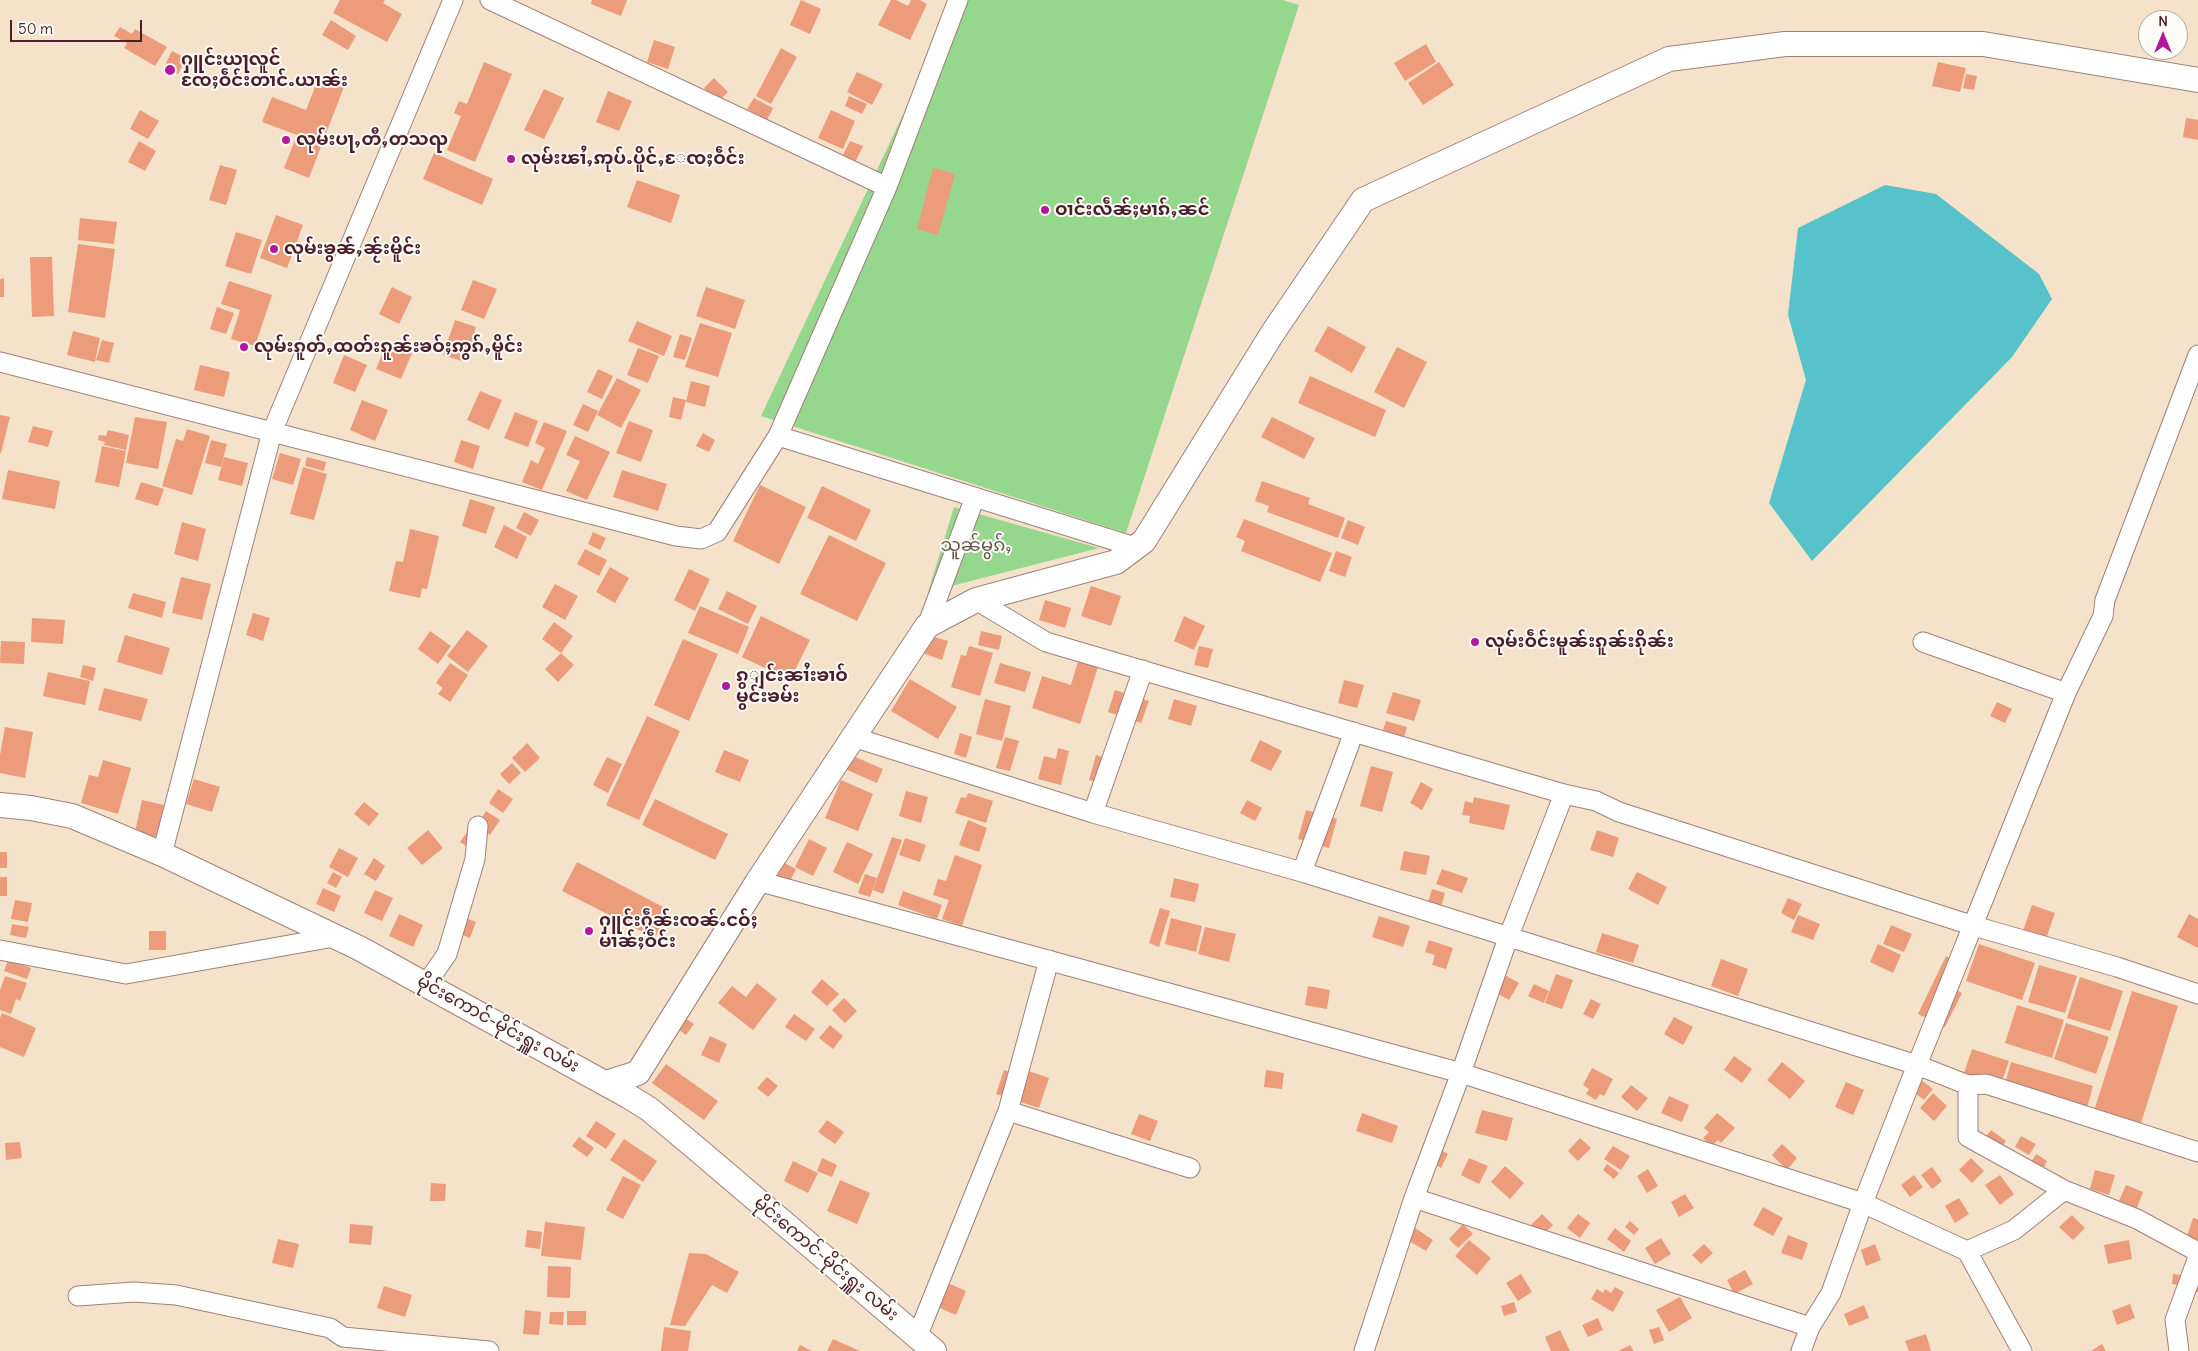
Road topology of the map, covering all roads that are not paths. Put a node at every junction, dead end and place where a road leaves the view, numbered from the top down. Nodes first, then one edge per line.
1 (453, 0) edge
2 (490, 0) edge
3 (958, 0) edge
4 (2198, 80) edge
5 (887, 187) junction
6 (2198, 355) edge
7 (0, 362) edge
8 (272, 432) junction
9 (778, 436) junction
10 (974, 496) junction
11 (1136, 547) junction
12 (976, 600) junction
13 (927, 626) junction
14 (1923, 642) dead end
15 (1143, 670) junction
16 (2066, 693) junction
17 (1354, 732) junction
18 (853, 737) junction
19 (1564, 794) junction
20 (0, 805) edge
21 (1093, 812) junction
22 (478, 826) dead end
23 (162, 854) junction
24 (1302, 872) junction
25 (758, 881) junction
26 (1974, 926) junction
27 (334, 937) junction
28 (1508, 938) junction
29 (0, 950) edge
30 (1049, 960) junction
31 (426, 984) junction
32 (2198, 994) edge
33 (1917, 1065) junction
34 (638, 1073) junction
35 (1461, 1073) junction
36 (606, 1083) junction
37 (1968, 1085) junction
38 (649, 1109) junction
39 (1008, 1111) junction
40 (2198, 1152) edge
41 (1190, 1168) dead end
42 (2064, 1190) junction
43 (1414, 1198) junction
44 (1863, 1203) junction
45 (1967, 1251) junction
46 (2198, 1252) edge
47 (2198, 1257) edge
48 (78, 1296) dead end
49 (1810, 1327) junction
50 (926, 1344) edge
51 (489, 1351) edge
52 (1364, 1351) edge
53 (1801, 1351) edge
54 (2022, 1351) edge
55 (2179, 1351) edge

1 - 8 street
2 - 5 street
3 - 5 street
4 - 11 main road
5 - 9 street
6 - 16 street
7 - 8 street
8 - 9 street
8 - 23 street
9 - 10 street
10 - 11 street
10 - 13 street
11 - 12 main road
12 - 13 main road
12 - 15 street
13 - 18 main road
14 - 16 street
15 - 17 street
15 - 21 street
16 - 26 street
17 - 19 street
17 - 24 street
18 - 21 street
18 - 25 main road
19 - 26 street
19 - 28 street
20 - 23 main road, မိုင်းကောင်-မိုင်းရှူး လမ်း
21 - 24 street
22 - 31 street
23 - 27 main road, မိုင်းကောင်-မိုင်းရှူး လမ်း
24 - 28 street
25 - 30 street
25 - 34 main road
26 - 32 street
26 - 33 street
27 - 29 street
27 - 31 main road, မိုင်းကောင်-မိုင်းရှူး လမ်း
28 - 33 street
28 - 35 street
30 - 35 street
30 - 39 street
31 - 36 main road, မိုင်းကောင်-မိုင်းရှူး လမ်း
33 - 37 street
33 - 44 street
34 - 36 main road
34 - 38 main road
35 - 43 street
35 - 44 street
36 - 38 main road, မိုင်းကောင်-မိုင်းရှူး လမ်း
37 - 40 street
37 - 42 street
38 - 50 main road, မိုင်းကောင်-မိုင်းရှူး လမ်း
39 - 41 street
39 - 50 street
42 - 45 street
42 - 46 street
43 - 49 street
43 - 52 street
44 - 45 street
44 - 49 street
45 - 54 street
47 - 55 street
48 - 51 street
49 - 53 street

